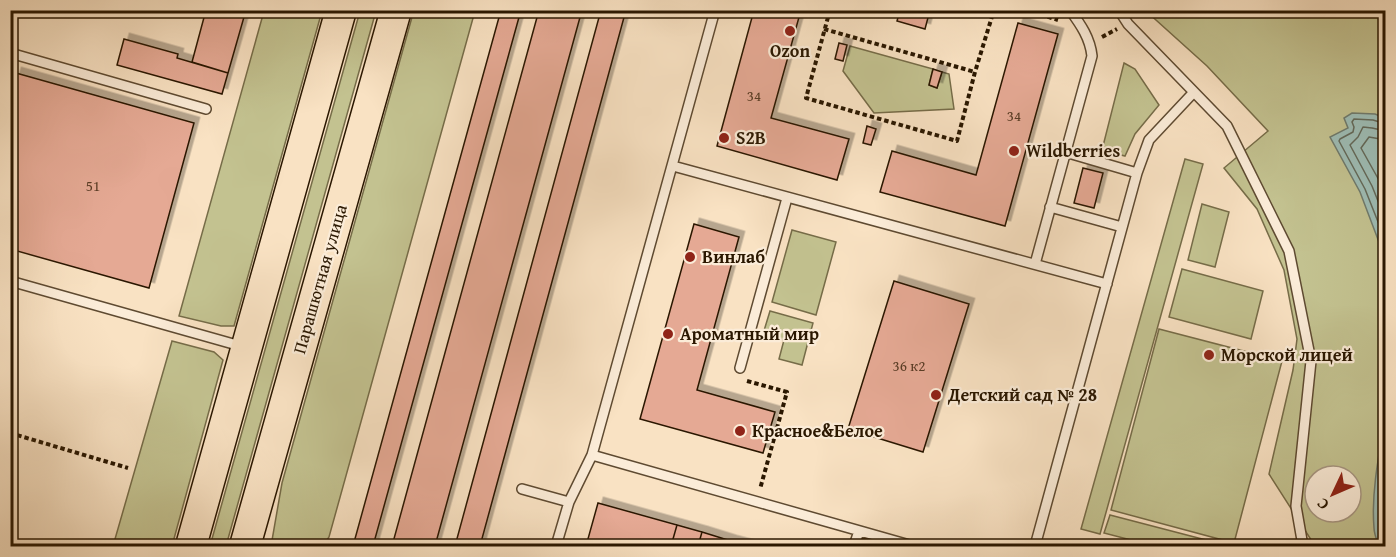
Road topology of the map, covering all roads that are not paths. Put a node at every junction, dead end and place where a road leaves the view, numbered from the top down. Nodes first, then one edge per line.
1 (341, 10) edge
2 (396, 10) edge
3 (715, 10) edge
4 (1070, 10) edge
5 (1119, 10) edge
6 (10, 53) edge
7 (1194, 92) junction
8 (206, 109) dead end
9 (1065, 152) junction
10 (673, 166) junction
11 (1137, 173) junction
12 (787, 198) junction
13 (1050, 207) junction
14 (1122, 227) junction
15 (1035, 264) junction
16 (10, 281) edge
17 (1107, 284) junction
18 (247, 347) junction
19 (740, 368) dead end
20 (591, 455) junction
21 (522, 489) dead end
22 (569, 502) junction
23 (859, 531) junction
24 (191, 546) edge
25 (245, 546) edge
26 (556, 546) edge
27 (854, 546) edge
28 (913, 546) edge
29 (1035, 546) edge
30 (1303, 546) edge

1 - 18 main road
2 - 25 main road, Парашютная улица
3 - 10 lane
4 - 9 lane
5 - 7 lane
6 - 8 lane
7 - 11 lane
7 - 30 lane
9 - 11 lane
9 - 13 lane
10 - 12 lane
10 - 20 lane
11 - 14 lane
12 - 15 lane
12 - 19 lane
13 - 14 lane
13 - 15 lane
14 - 17 lane
15 - 17 lane
16 - 18 lane
17 - 29 lane
18 - 24 main road
20 - 22 lane
20 - 23 lane
21 - 22 lane
22 - 26 lane
23 - 27 lane
23 - 28 lane

